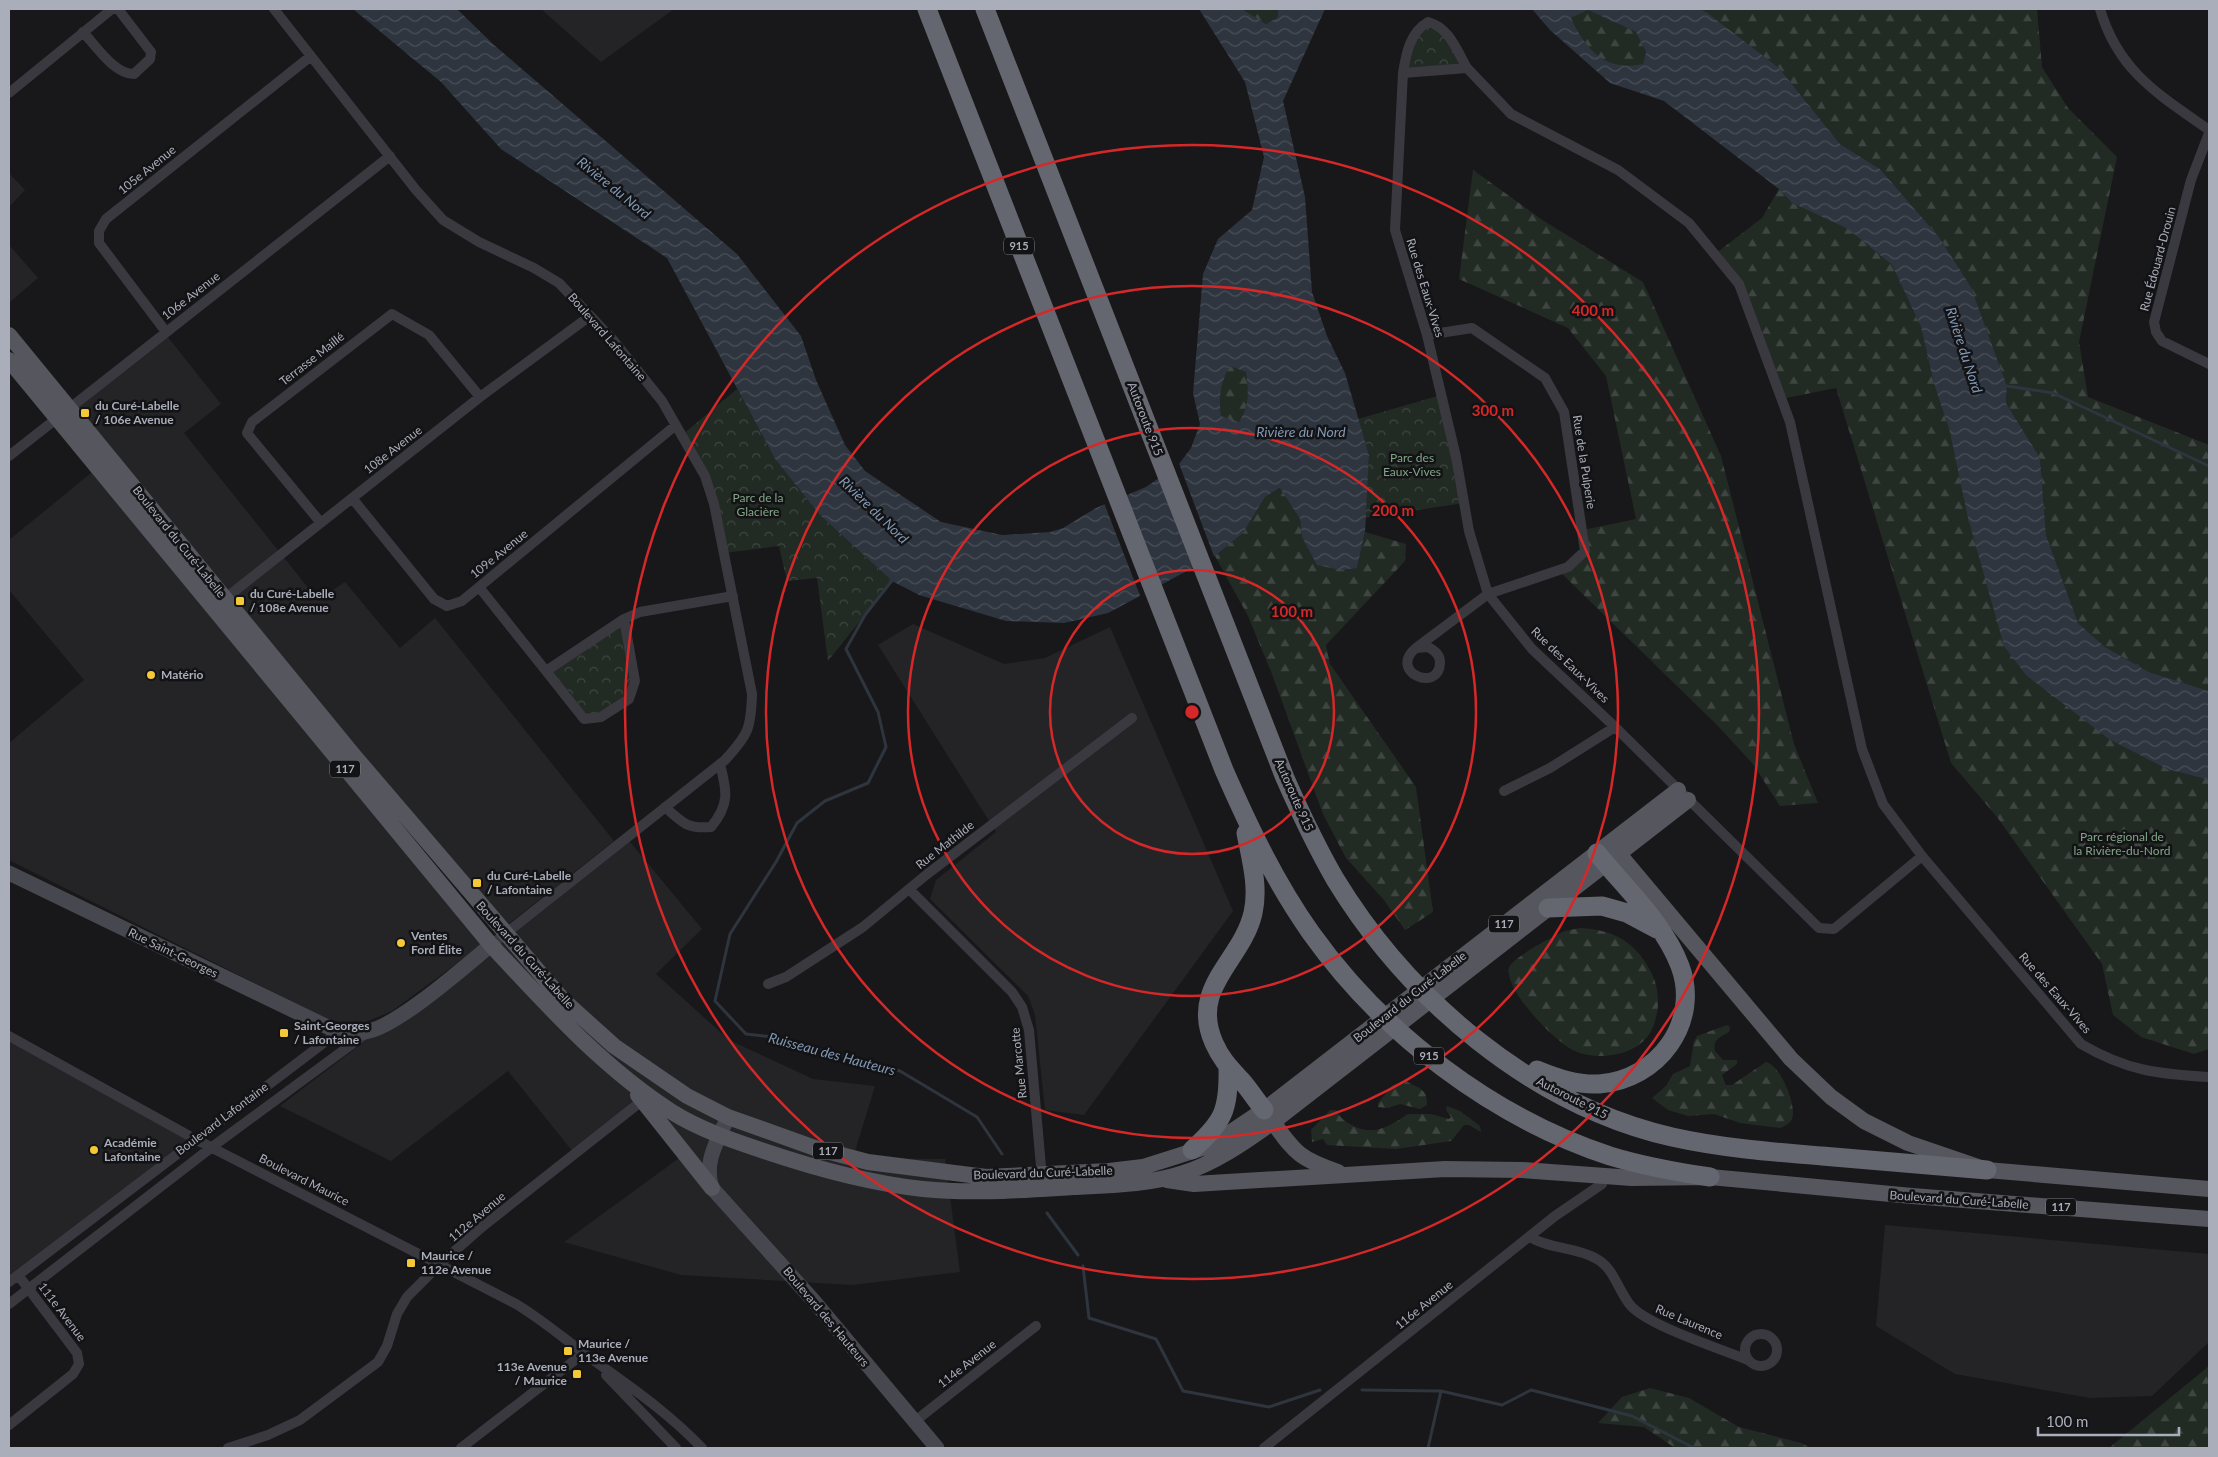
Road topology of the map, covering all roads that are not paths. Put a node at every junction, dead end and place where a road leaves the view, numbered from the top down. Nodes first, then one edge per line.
1 (112, 9) edge
2 (118, 9) edge
3 (274, 9) edge
4 (927, 9) edge
5 (985, 9) edge
6 (2102, 9) edge
7 (83, 32) junction
8 (311, 56) junction
9 (1467, 68) junction
10 (1403, 73) junction
11 (9, 93) edge
12 (2209, 131) edge
13 (390, 156) junction
14 (590, 316) junction
15 (166, 332) junction
16 (9, 335) edge
17 (1427, 335) junction
18 (9, 360) edge
19 (2209, 364) edge
20 (480, 397) junction
21 (63, 413) junction
22 (676, 425) junction
23 (9, 456) edge
24 (352, 498) junction
25 (320, 523) junction
26 (479, 587) junction
27 (1488, 594) junction
28 (733, 596) junction
29 (219, 603) junction
30 (624, 619) junction
31 (1416, 648) dead end
32 (546, 671) junction
33 (1132, 718) dead end
34 (1615, 727) junction
35 (349, 762) junction
36 (720, 764) junction
37 (1504, 791) dead end
38 (1683, 795) junction
39 (665, 808) junction
40 (1242, 812) junction
41 (1608, 853) junction
42 (1922, 856) junction
43 (9, 874) edge
44 (910, 890) junction
45 (1548, 908) junction
46 (1658, 930) junction
47 (504, 934) junction
48 (491, 945) junction
49 (1445, 979) junction
50 (768, 984) dead end
51 (369, 1031) junction
52 (338, 1032) junction
53 (9, 1036) edge
54 (1505, 1059) junction
55 (612, 1068) junction
56 (1228, 1068) junction
57 (2209, 1077) edge
58 (643, 1100) junction
59 (1268, 1116) junction
60 (728, 1117) junction
61 (720, 1136) junction
62 (195, 1139) junction
63 (212, 1147) junction
64 (1192, 1150) junction
65 (1987, 1170) junction
66 (1345, 1175) junction
67 (1710, 1177) junction
68 (1162, 1179) junction
69 (1607, 1180) junction
70 (1042, 1182) junction
71 (712, 1188) junction
72 (2209, 1189) edge
73 (2209, 1219) edge
74 (82, 1226) junction
75 (1530, 1237) junction
76 (92, 1239) junction
77 (440, 1264) junction
78 (18, 1274) junction
79 (9, 1282) edge
80 (29, 1288) junction
81 (9, 1304) edge
82 (1036, 1326) dead end
83 (584, 1353) junction
84 (1748, 1360) dead end
85 (914, 1422) junction
86 (9, 1425) edge
87 (228, 1448) edge
88 (461, 1448) edge
89 (676, 1448) edge
90 (702, 1448) edge
91 (937, 1448) edge
92 (1264, 1448) edge

1 - 7 street
2 - 7 street
3 - 8 street, Boulevard Lafontaine
4 - 40 highway, 915
5 - 54 highway, Autoroute 915
6 - 12 street
7 - 11 street
8 - 13 street, Boulevard Lafontaine
8 - 15 street, 105e Avenue
9 - 10 street
9 - 10 street, Rue des Eaux-Vives
9 - 42 street, Rue des Eaux-Vives
10 - 17 street, Rue des Eaux-Vives
12 - 19 street, Rue Édouard-Drouin
13 - 14 street, Boulevard Lafontaine
13 - 15 street, 106e Avenue
14 - 20 street, 108e Avenue
14 - 22 street, Boulevard Lafontaine
15 - 21 street, 106e Avenue
16 - 21 main road, Boulevard du Curé-Labelle / 117
17 - 27 street, Rue des Eaux-Vives
17 - 27 street, Rue de la Pulperie
18 - 21 main road, Boulevard du Curé-Labelle / 117
20 - 24 street, 108e Avenue
20 - 25 street, Terrasse Maillé
21 - 23 street, 106e Avenue
21 - 29 main road, Boulevard du Curé-Labelle / 117
22 - 26 street, 109e Avenue
22 - 28 street, Boulevard Lafontaine
24 - 25 street, 108e Avenue
24 - 26 street, 109e Avenue
25 - 29 street, 108e Avenue
26 - 32 street
27 - 31 street
27 - 34 street, Rue des Eaux-Vives
28 - 30 street
28 - 36 street, Boulevard Lafontaine
29 - 35 main road, Boulevard du Curé-Labelle / 117
30 - 32 street
30 - 32 street
33 - 44 street, Rue Mathilde
34 - 37 street
34 - 38 street, Rue des Eaux-Vives
35 - 47 main road, Boulevard du Curé-Labelle / 117
35 - 48 main road, Boulevard du Curé-Labelle / 117
36 - 39 street, Boulevard Lafontaine
36 - 39 street
38 - 41 main road, 117
38 - 42 street, Rue des Eaux-Vives
39 - 47 street, Boulevard Lafontaine
40 - 56 highway
40 - 67 highway, 915
41 - 45 main road, Boulevard du Curé-Labelle
41 - 46 highway
41 - 49 main road, Boulevard du Curé-Labelle / 117
41 - 65 main road
42 - 57 street, Rue des Eaux-Vives
43 - 52 street, Rue Saint-Georges
44 - 50 street, Rue Mathilde
44 - 70 street, Rue Marcotte
45 - 46 highway
45 - 49 main road, Boulevard du Curé-Labelle
46 - 54 highway
47 - 48 street, Boulevard Lafontaine
47 - 60 main road, Boulevard du Curé-Labelle / 117
48 - 51 street, Boulevard Lafontaine
48 - 55 main road, Boulevard du Curé-Labelle / 117
49 - 59 main road, Boulevard du Curé-Labelle / 117
51 - 52 street, Boulevard Lafontaine
51 - 63 street, Boulevard Lafontaine
52 - 62 street, Boulevard Lafontaine
53 - 62 street, Boulevard Maurice
54 - 65 highway, Autoroute 915
55 - 58 main road
55 - 61 main road, Boulevard du Curé-Labelle / 117
56 - 59 highway
56 - 64 highway
58 - 71 main road
58 - 77 street, 112e Avenue
59 - 64 main road, Boulevard du Curé-Labelle / 117
59 - 66 main road
59 - 68 main road, Boulevard du Curé-Labelle
60 - 61 street
60 - 70 main road, Boulevard du Curé-Labelle / 117
61 - 70 main road, Boulevard du Curé-Labelle / 117
61 - 71 street
62 - 63 street, Boulevard Maurice
62 - 74 street, Boulevard Lafontaine
63 - 76 street, Boulevard Lafontaine
63 - 77 street, Boulevard Maurice
64 - 70 main road, Boulevard du Curé-Labelle / 117
65 - 72 main road
66 - 68 main road, Boulevard du Curé-Labelle
66 - 69 main road, Boulevard du Curé-Labelle
67 - 69 main road, Boulevard du Curé-Labelle
67 - 73 main road, Boulevard du Curé-Labelle / 117
68 - 70 main road, Boulevard du Curé-Labelle / 117
69 - 75 street, 116e Avenue
71 - 85 street, Boulevard des Hauteurs
74 - 76 street
74 - 78 street, Boulevard Lafontaine
75 - 84 street, Rue Laurence
75 - 92 street, 116e Avenue
76 - 80 street, Boulevard Lafontaine
77 - 83 street, Boulevard Maurice
77 - 87 street, 112e Avenue
78 - 79 street, Boulevard Lafontaine
78 - 80 street, 111e Avenue
80 - 81 street, Boulevard Lafontaine
80 - 86 street, 111e Avenue
82 - 85 street, 114e Avenue
83 - 88 street
83 - 89 street, Boulevard Maurice
83 - 90 street, Boulevard Maurice
85 - 91 street, Boulevard des Hauteurs

